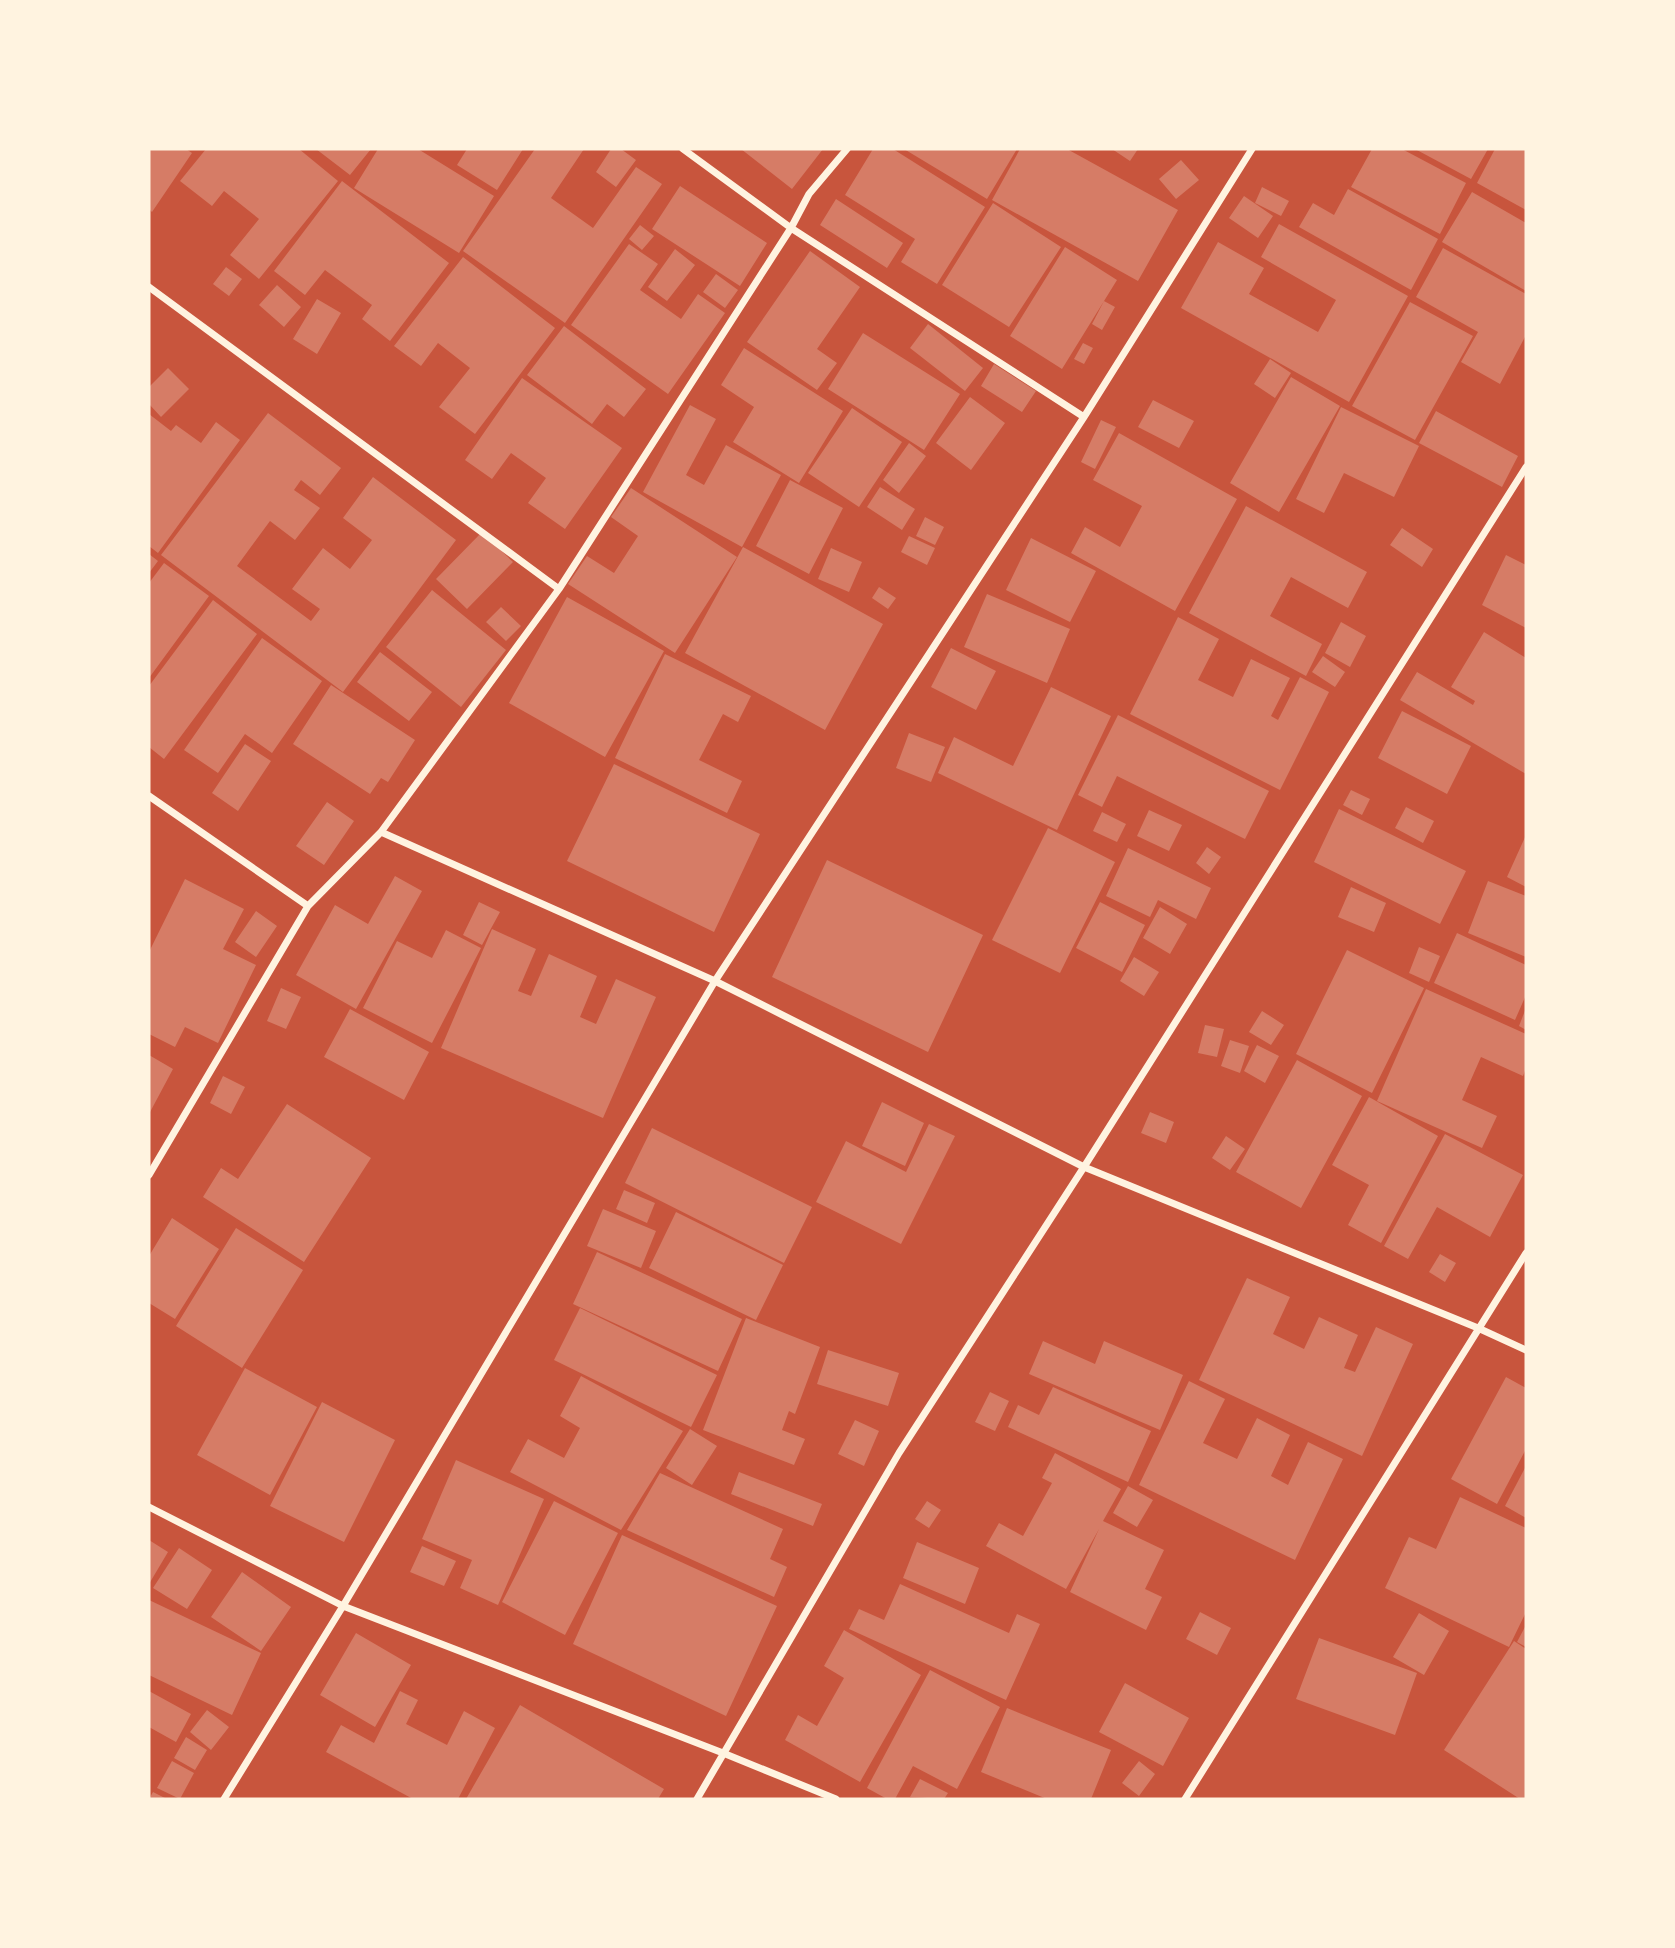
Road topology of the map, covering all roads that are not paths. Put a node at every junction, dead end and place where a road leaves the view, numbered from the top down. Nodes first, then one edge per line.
1 (683, 149) edge
2 (846, 149) edge
3 (1252, 149) edge
4 (792, 228) junction
5 (149, 287) edge
6 (1084, 417) junction
7 (1526, 467) edge
8 (559, 589) junction
9 (149, 796) edge
10 (381, 832) junction
11 (308, 905) junction
12 (715, 981) junction
13 (1084, 1167) junction
14 (149, 1175) edge
15 (1526, 1253) edge
16 (1478, 1328) junction
17 (1526, 1350) edge
18 (149, 1507) edge
19 (343, 1606) junction
20 (723, 1753) junction
21 (224, 1799) edge
22 (696, 1799) edge
23 (836, 1799) edge
24 (1185, 1799) edge

1 - 4 street
2 - 4 street
3 - 6 street
4 - 6 street
4 - 8 street
5 - 8 street
6 - 12 street
7 - 13 street
8 - 10 street
9 - 11 street
10 - 11 street
10 - 12 street
11 - 14 street
12 - 13 street
12 - 19 street
13 - 16 street
13 - 20 street
15 - 16 street
16 - 17 street
16 - 24 street
18 - 19 street
19 - 20 street
19 - 21 street
20 - 22 street
20 - 23 street

